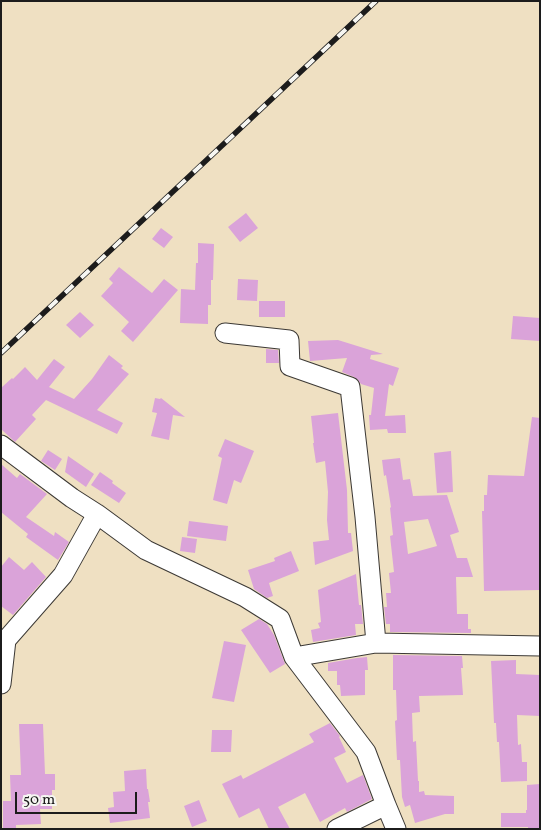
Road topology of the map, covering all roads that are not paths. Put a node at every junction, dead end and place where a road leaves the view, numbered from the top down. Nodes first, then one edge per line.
1 (225, 333) dead end
2 (1, 446) edge
3 (97, 514) junction
4 (376, 643) junction
5 (540, 646) edge
6 (294, 657) junction
7 (1, 684) edge
8 (386, 805) junction
9 (337, 829) edge
10 (396, 829) edge

1 - 4 street
2 - 3 street
3 - 6 street
3 - 7 street
4 - 5 street
4 - 6 street
6 - 8 street
8 - 9 street
8 - 10 street

